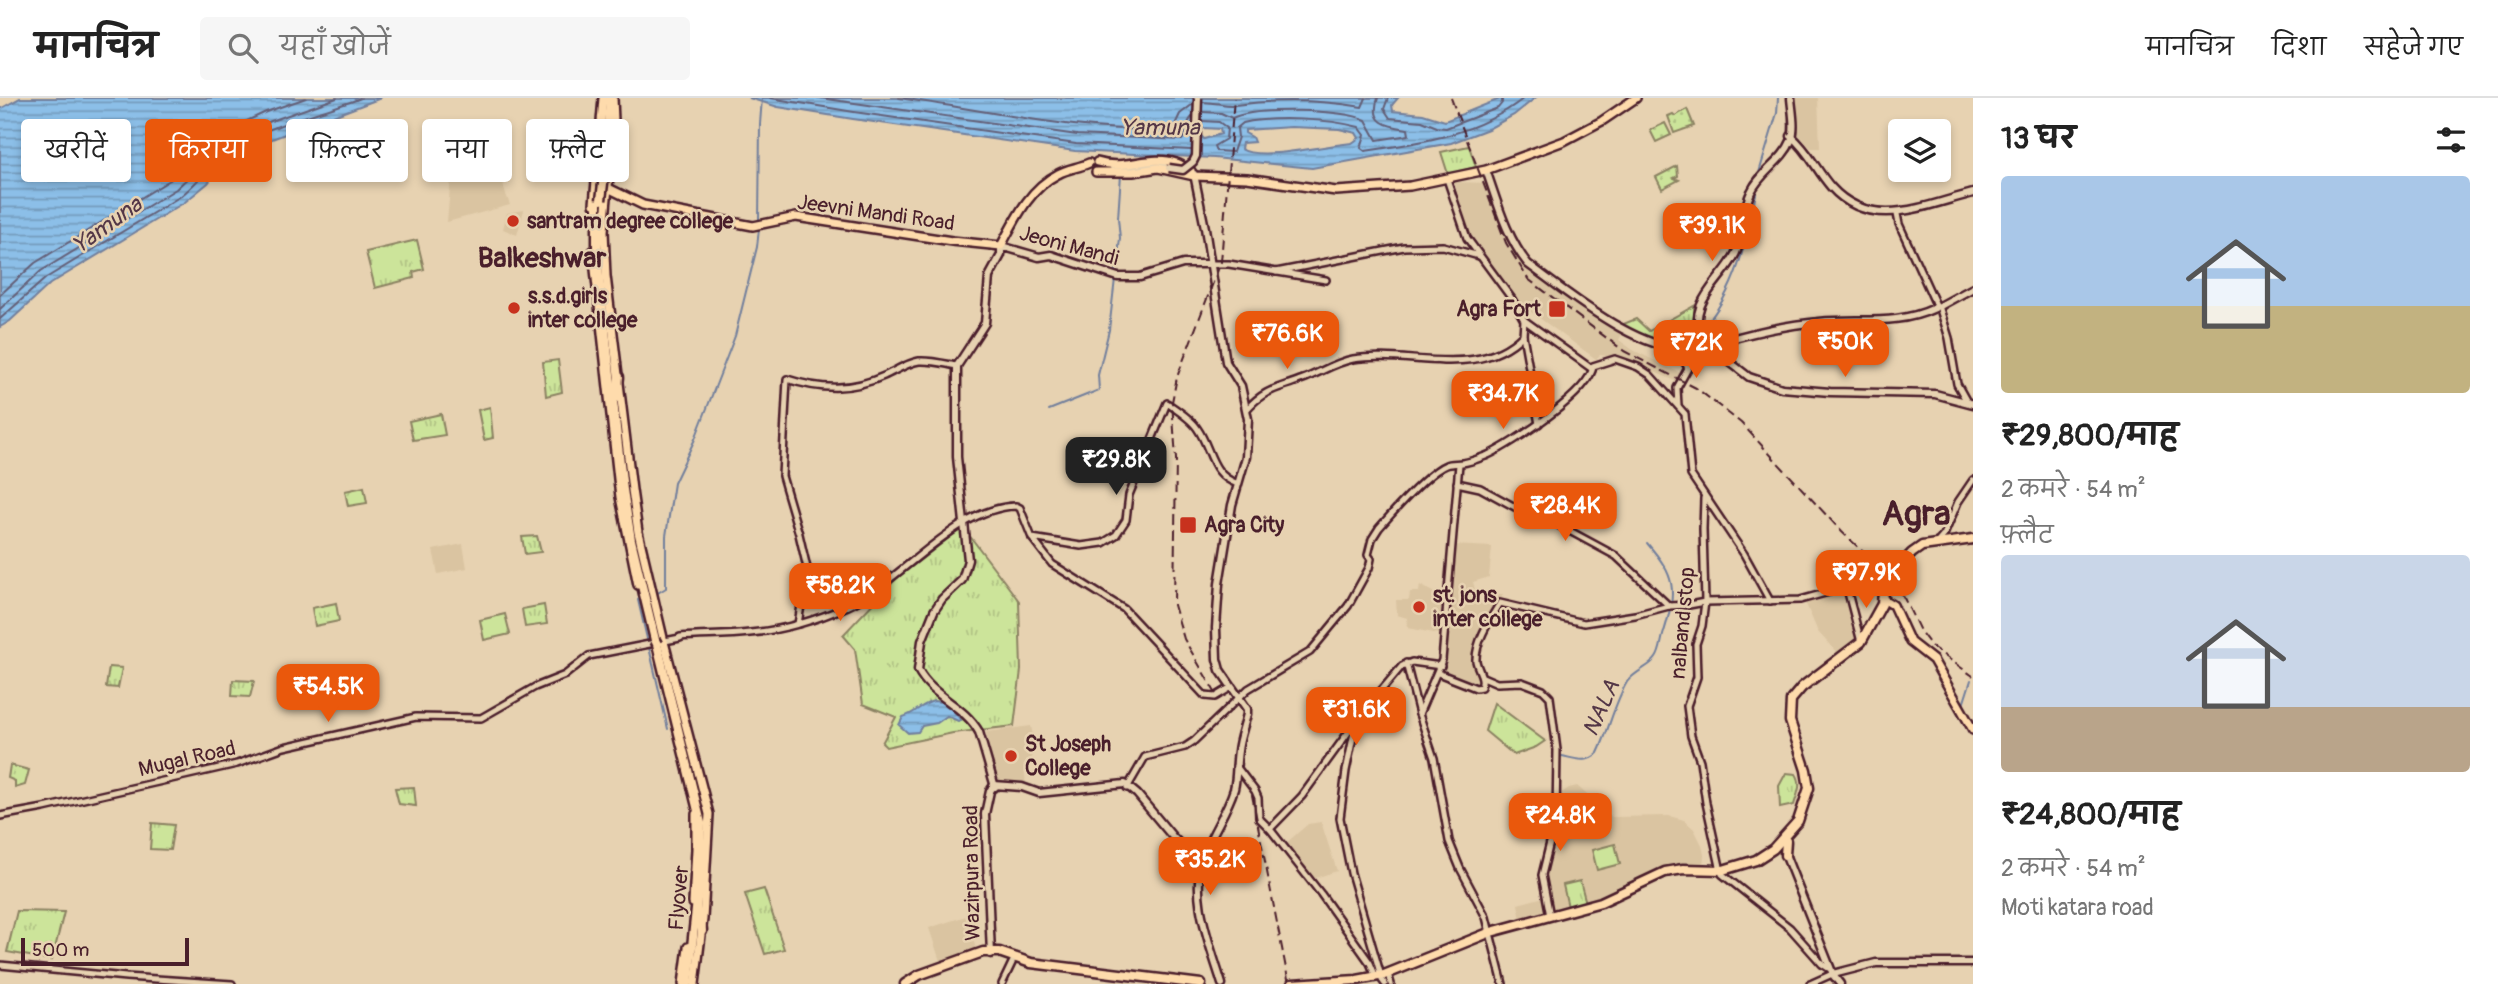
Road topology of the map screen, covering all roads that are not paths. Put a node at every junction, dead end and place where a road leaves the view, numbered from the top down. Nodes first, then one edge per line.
1 (1198, 98) edge
2 (1634, 98) edge
3 (1789, 98) edge
4 (1794, 139) junction
5 (1093, 162) junction
6 (1770, 168) junction
7 (1122, 169) junction
8 (1099, 170) junction
9 (1486, 170) junction
10 (1194, 174) junction
11 (1447, 179) junction
12 (596, 182) edge
13 (599, 182) edge
14 (602, 182) edge
15 (606, 182) edge
16 (607, 185) junction
17 (1973, 193) edge
18 (600, 198) junction
19 (1896, 214) junction
20 (1015, 221) junction
21 (1001, 246) junction
22 (1482, 257) junction
23 (1209, 264) junction
24 (1276, 272) junction
25 (1326, 280) dead end
26 (1973, 288) edge
27 (600, 289) junction
28 (598, 304) junction
29 (1938, 307) junction
30 (1524, 320) junction
31 (1523, 335) junction
32 (1698, 345) junction
33 (1713, 346) junction
34 (1678, 350) junction
35 (603, 353) junction
36 (957, 366) junction
37 (1688, 368) junction
38 (1592, 369) junction
39 (614, 375) junction
40 (1677, 388) junction
41 (1665, 392) junction
42 (616, 398) junction
43 (1970, 403) edge
44 (1678, 406) junction
45 (1247, 409) junction
46 (1539, 424) junction
47 (1458, 464) junction
48 (1973, 480) edge
49 (1457, 483) junction
50 (1238, 484) junction
51 (1704, 498) junction
52 (628, 512) junction
53 (965, 523) junction
54 (1947, 527) junction
55 (1032, 538) junction
56 (1973, 540) edge
57 (1949, 541) junction
58 (1937, 543) junction
59 (1897, 571) junction
60 (1884, 583) junction
61 (1846, 585) junction
62 (1770, 601) junction
63 (1705, 602) junction
64 (1887, 603) junction
65 (1672, 606) junction
66 (798, 624) junction
67 (664, 640) junction
68 (1861, 642) junction
69 (651, 643) junction
70 (1406, 663) junction
71 (1441, 666) junction
72 (1438, 673) junction
73 (1483, 677) junction
74 (1497, 682) junction
75 (1481, 687) junction
76 (1230, 688) junction
77 (1238, 697) junction
78 (1419, 714) junction
79 (1356, 723) junction
80 (1973, 730) edge
81 (1236, 766) junction
82 (995, 786) junction
83 (1127, 787) junction
84 (0, 816) edge
85 (1270, 829) junction
86 (1779, 845) junction
87 (1785, 856) junction
88 (1199, 867) junction
89 (1722, 872) junction
90 (1704, 873) junction
91 (1550, 916) junction
92 (698, 917) junction
93 (700, 930) junction
94 (1492, 934) junction
95 (991, 940) junction
96 (992, 952) junction
97 (1013, 961) junction
98 (1973, 962) edge
99 (0, 965) edge
100 (1024, 965) junction
101 (1008, 972) junction
102 (1831, 973) junction
103 (1382, 977) edge
104 (1125, 978) edge
105 (127, 981) edge
106 (1305, 982) edge
107 (232, 984) edge
108 (689, 984) edge
109 (907, 984) edge
110 (1003, 984) edge
111 (1173, 984) edge
112 (1201, 984) edge
113 (1221, 984) edge
114 (1292, 984) edge
115 (1344, 984) edge
116 (1503, 984) edge
117 (1810, 984) edge
118 (1832, 984) edge
119 (1840, 984) edge

1 - 7 main road, bridge
2 - 9 main road
2 - 10 main road
3 - 4 main road
4 - 6 main road
4 - 6 main road
4 - 19 main road
5 - 8 main road
5 - 8 main road
5 - 20 main road
6 - 32 main road
7 - 8 main road
7 - 10 main road
8 - 20 main road
9 - 11 main road
9 - 34 main road
10 - 11 main road
10 - 23 main road
11 - 22 street
12 - 18 main road
13 - 16 main road, Jeevni Mandi Road
14 - 18 highway, bridge
15 - 16 main road
16 - 18 main road
16 - 21 main road, Jeevni Mandi Road
17 - 19 main road
18 - 27 highway
18 - 28 main road
18 - 39 main road
18 - 42 highway
19 - 29 street
20 - 21 main road
21 - 23 main road, Jeoni Mandi
21 - 36 main road
22 - 24 street
22 - 30 street
23 - 24 street
23 - 45 main road
24 - 25 street
26 - 29 main road
27 - 28 highway
27 - 39 highway
28 - 35 main road
29 - 33 main road
29 - 43 street
30 - 31 street
30 - 38 street
31 - 45 street
31 - 46 street
32 - 33 main road
32 - 33 main road
32 - 34 main road
32 - 37 street
33 - 43 main road
34 - 37 street
35 - 39 highway
35 - 69 main road
36 - 53 main road
36 - 66 street
37 - 40 street
38 - 41 street
38 - 46 street
39 - 42 highway
39 - 52 highway
39 - 67 main road
40 - 41 street
40 - 44 street
41 - 44 street
42 - 52 highway
44 - 51 street
45 - 50 main road
46 - 47 street
47 - 49 street
47 - 77 street
48 - 54 street
49 - 65 street
49 - 71 street
50 - 55 street
50 - 76 main road
51 - 62 street
51 - 63 street, nalband stop
52 - 92 highway, Flyover
53 - 55 street, Mugal Road
53 - 66 street, Mugal Road
53 - 82 main road
54 - 57 street
54 - 58 street
55 - 76 street
56 - 57 highway
56 - 59 highway
57 - 58 highway
58 - 59 highway
59 - 60 highway, bridge
60 - 61 street
60 - 64 highway
61 - 62 street
61 - 68 street
62 - 63 street
63 - 65 street
63 - 89 street, nalband stop
64 - 68 highway
64 - 80 main road
64 - 86 highway
65 - 73 street
66 - 67 street, Mugal Road
67 - 69 street, Mugal Road
67 - 93 main road
68 - 86 highway
69 - 84 street, Mugal Road
69 - 108 main road
70 - 71 street
70 - 78 street
70 - 79 street
71 - 72 street
72 - 75 street
72 - 78 street
73 - 74 street
73 - 75 street
74 - 75 street
74 - 91 street
76 - 77 main road
77 - 81 main road
77 - 83 street
78 - 94 street
79 - 85 street
79 - 103 street
81 - 85 street
81 - 88 main road
82 - 83 main road, Wazirpura Road
82 - 95 main road, Wazirpura Road
83 - 88 main road
85 - 103 street
86 - 87 highway
86 - 87 highway
86 - 89 highway
87 - 102 main road
88 - 113 main road
89 - 90 highway
89 - 102 street
90 - 91 highway
90 - 94 highway
91 - 94 highway
92 - 93 highway, Flyover
92 - 108 highway, Flyover
93 - 108 highway, Flyover
94 - 103 highway
94 - 116 street
95 - 96 main road
95 - 96 main road
96 - 97 highway
96 - 104 highway
96 - 109 highway
97 - 100 highway
97 - 101 street
98 - 102 main road
99 - 105 street
100 - 101 street
100 - 104 highway
101 - 110 street
102 - 117 street
102 - 118 main road
102 - 119 main road
103 - 106 highway
103 - 115 highway
104 - 111 highway
104 - 112 highway
105 - 107 street
106 - 114 highway

